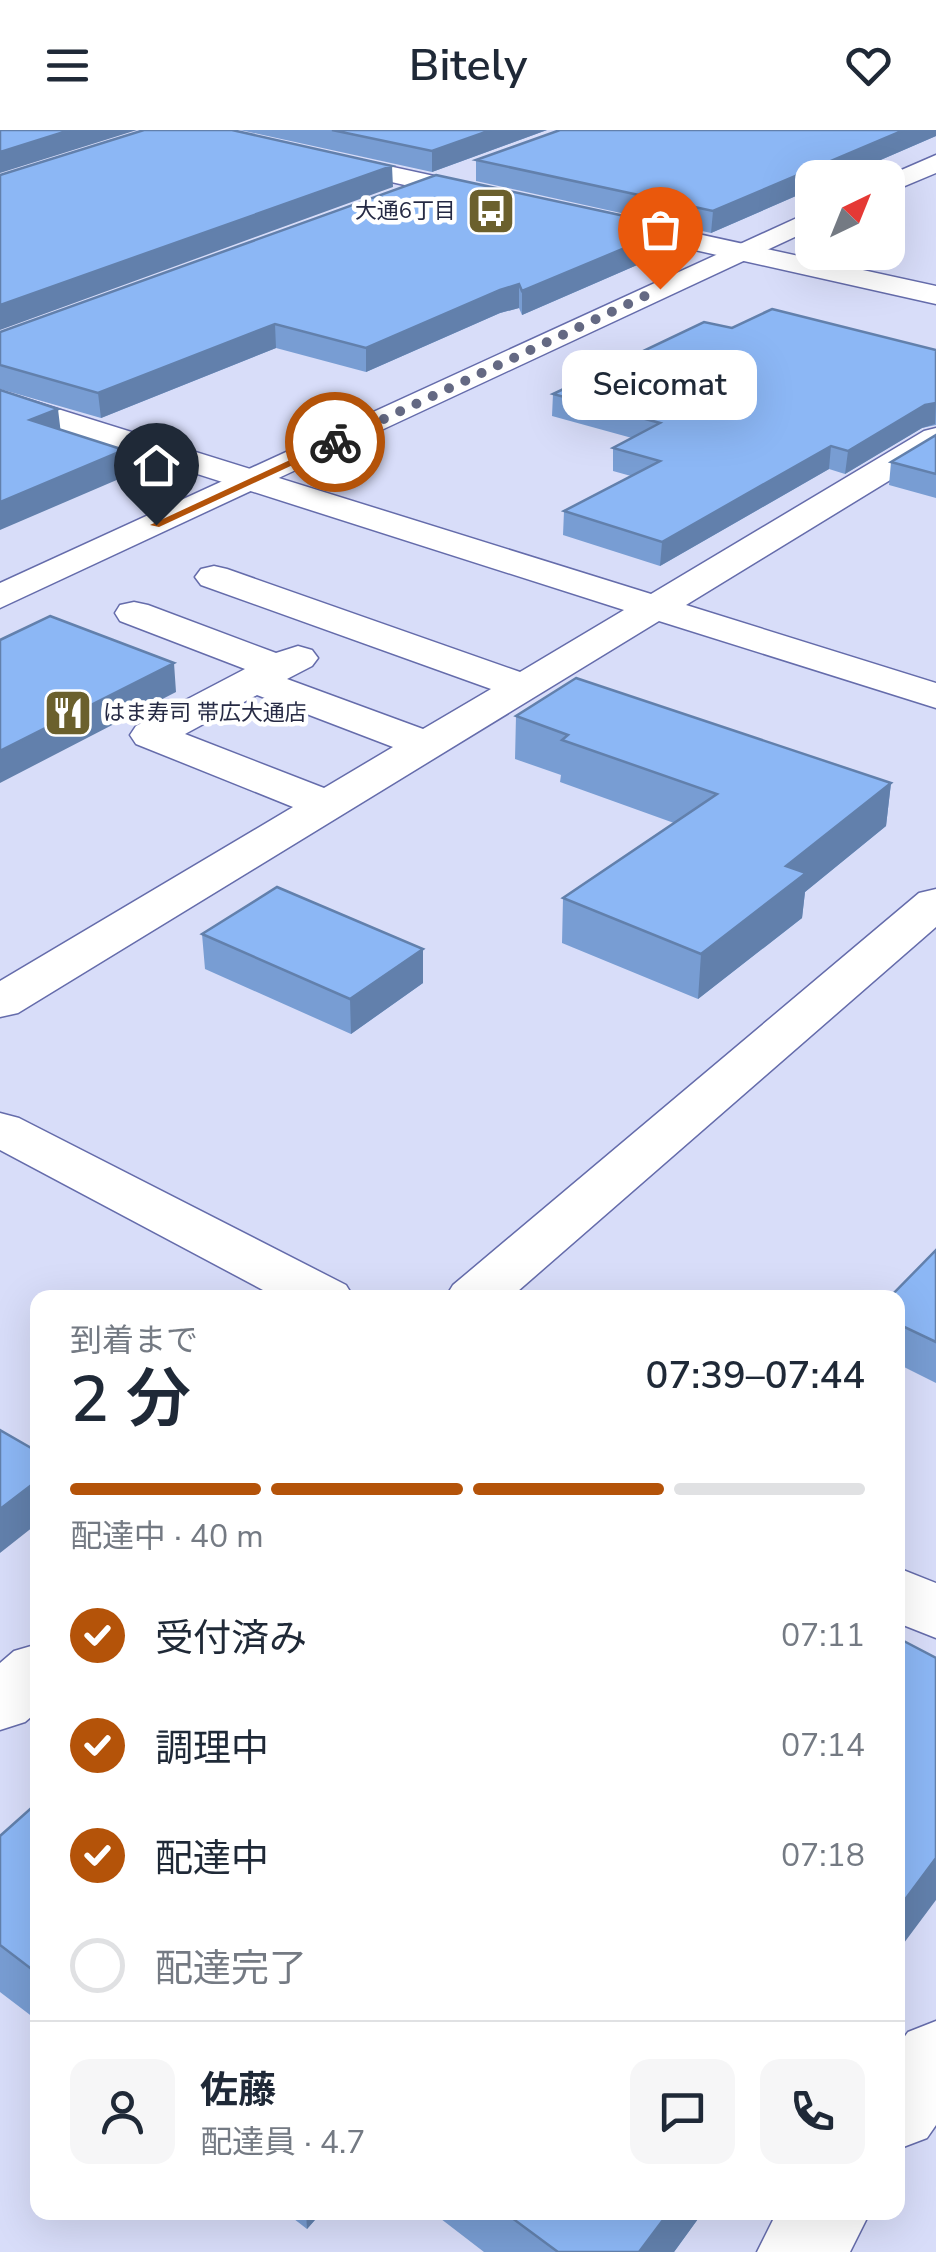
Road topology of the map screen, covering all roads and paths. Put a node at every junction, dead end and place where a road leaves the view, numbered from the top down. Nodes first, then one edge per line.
1 (190, 130) edge
2 (936, 162) edge
3 (471, 171) dead end
4 (905, 177) edge
5 (434, 184) junction
6 (380, 204) edge
7 (526, 204) edge
8 (580, 216) edge
9 (795, 227) edge
10 (742, 252) junction
11 (936, 295) edge
12 (0, 402) edge
13 (936, 438) edge
14 (254, 481) junction
15 (214, 577) dead end
16 (0, 597) edge
17 (657, 607) junction
18 (134, 613) dead end
19 (355, 628) junction
20 (266, 674) junction
21 (524, 687) junction
22 (936, 696) edge
23 (427, 745) junction
24 (327, 806) junction
25 (936, 902) edge
26 (0, 1002) edge
27 (0, 1129) edge
28 (310, 1290) edge
29 (483, 1290) edge
30 (905, 1597) edge
31 (936, 1613) edge
32 (30, 1677) edge
33 (0, 1702) edge
34 (936, 2057) edge
35 (905, 2102) edge
36 (822, 2220) edge
37 (800, 2252) edge

1 - 5 main road
2 - 4 main road
3 - 5 main road
5 - 6 main road
5 - 7 main road
8 - 10 main road
9 - 10 main road
10 - 11 main road
10 - 14 main road
12 - 14 main road
13 - 17 main road
14 - 16 main road
14 - 17 main road
15 - 19 main road
17 - 21 main road
17 - 22 main road
18 - 20 main road
19 - 20 main road
19 - 21 main road
20 - 23 main road
20 - 24 main road
21 - 23 main road
23 - 24 main road
24 - 26 main road
25 - 29 main road
27 - 28 main road
30 - 31 main road
32 - 33 main road
34 - 35 main road
36 - 37 main road

